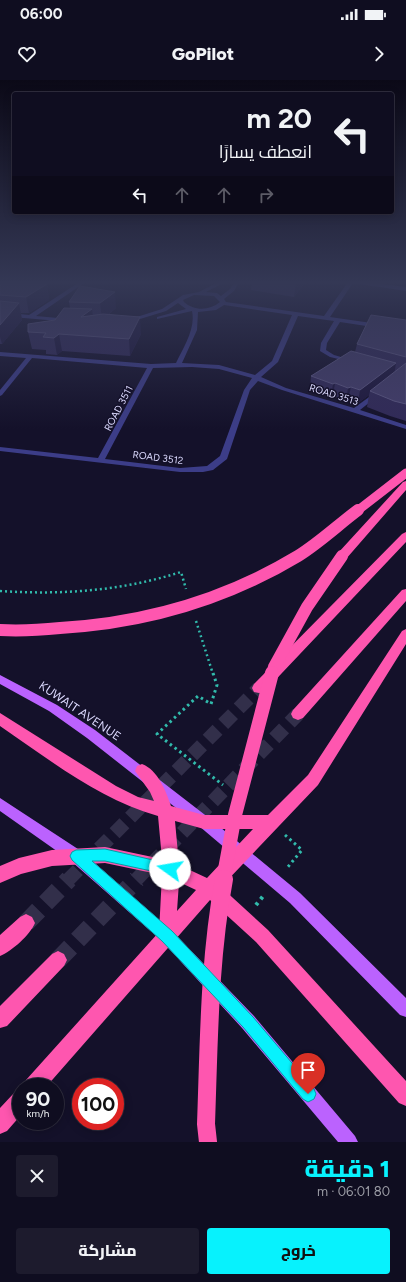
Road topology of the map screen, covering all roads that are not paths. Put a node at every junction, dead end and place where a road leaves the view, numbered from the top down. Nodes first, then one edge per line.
1 (193, 331) edge
2 (289, 331) edge
3 (332, 331) edge
4 (0, 354) edge
5 (30, 356) junction
6 (360, 363) edge
7 (178, 365) junction
8 (152, 366) junction
9 (257, 377) junction
10 (385, 388) edge
11 (0, 394) edge
12 (356, 410) junction
13 (406, 427) edge
14 (0, 449) edge
15 (101, 460) junction
16 (406, 473) edge
17 (406, 484) edge
18 (406, 536) edge
19 (406, 593) edge
20 (0, 630) edge
21 (406, 634) edge
22 (0, 679) edge
23 (260, 688) tunnel mouth
24 (298, 714) tunnel mouth
25 (0, 720) edge
26 (142, 771) junction
27 (0, 804) edge
28 (164, 812) junction
29 (204, 822) junction
30 (271, 822) junction
31 (241, 854) junction
32 (76, 856) junction
33 (170, 869) junction
34 (0, 875) edge
35 (209, 888) junction
36 (26, 923) tunnel mouth
37 (167, 936) junction
38 (0, 947) edge
39 (58, 960) tunnel mouth
40 (406, 1008) edge
41 (0, 1019) edge
42 (41, 1078) edge
43 (406, 1096) edge
44 (12, 1110) edge
45 (0, 1124) edge
46 (208, 1142) edge
47 (348, 1142) edge

1 - 7 street
2 - 9 street, ROAD 3512
3 - 6 street
4 - 5 street, ROAD 3513
5 - 8 street, ROAD 3513
5 - 11 street
7 - 8 street, ROAD 3513
7 - 9 street, ROAD 3513
8 - 15 street, ROAD 3511
9 - 12 street, ROAD 3513
9 - 15 street, ROAD 3512
10 - 12 street
12 - 13 street, ROAD 3513
14 - 15 street, ROAD 3512
16 - 20 highway, bridge
17 - 46 highway, bridge
18 - 23 highway
19 - 24 highway
21 - 30 highway
22 - 26 main road, KUWAIT AVENUE
25 - 28 highway
26 - 28 highway
26 - 29 main road, KUWAIT AVENUE
27 - 32 main road
28 - 29 highway
28 - 33 highway
29 - 30 highway
29 - 31 main road, KUWAIT AVENUE
30 - 31 highway
31 - 35 highway
31 - 40 main road, KUWAIT AVENUE
32 - 33 highway
32 - 34 highway
32 - 37 main road
33 - 35 highway
33 - 37 highway
35 - 37 highway
35 - 43 highway
36 - 38 highway
37 - 42 highway
37 - 47 main road
39 - 41 highway
44 - 45 highway

